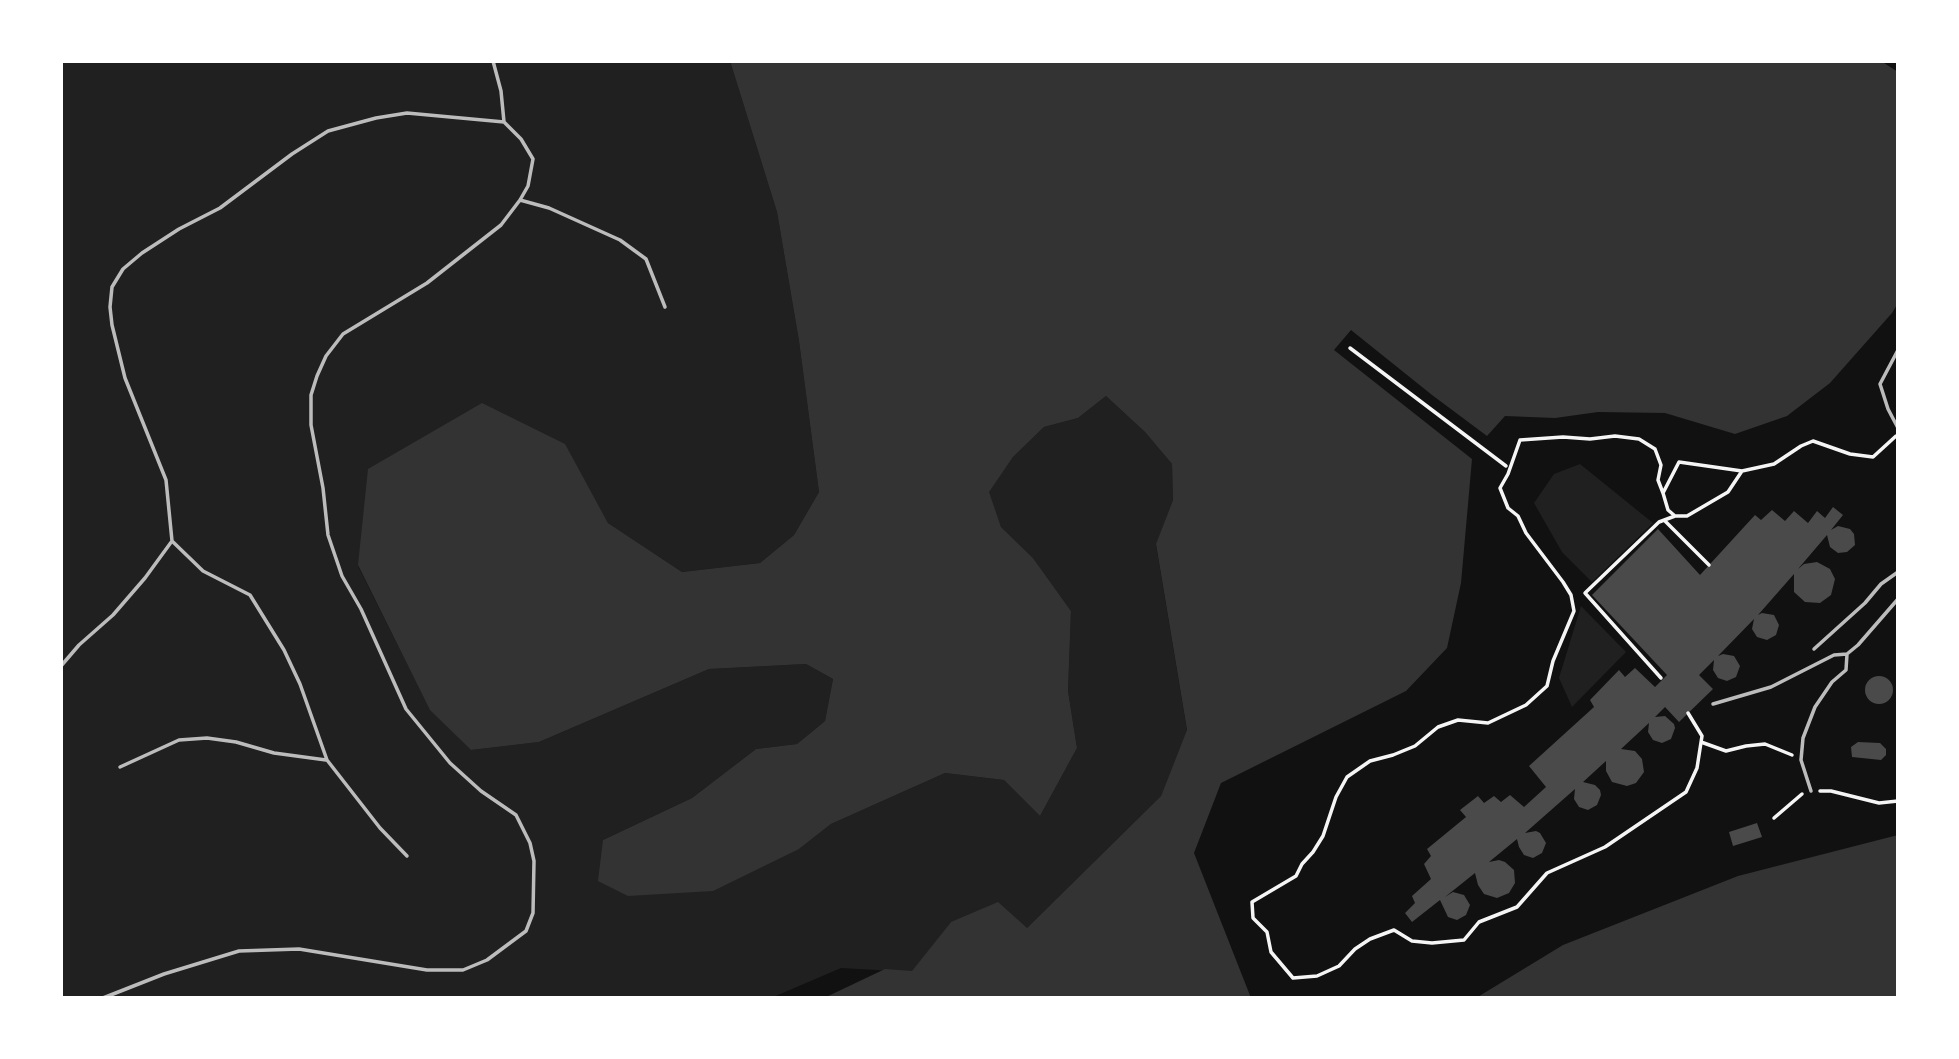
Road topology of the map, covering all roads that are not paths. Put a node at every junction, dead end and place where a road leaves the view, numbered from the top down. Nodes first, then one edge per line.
1 (493, 61) edge
2 (504, 122) junction
3 (520, 200) junction
4 (665, 307) dead end
5 (1898, 350) edge
6 (1898, 428) edge
7 (172, 541) junction
8 (1898, 572) edge
9 (1898, 599) edge
10 (1814, 649) dead end
11 (1847, 654) junction
12 (61, 666) edge
13 (1713, 704) dead end
14 (327, 760) junction
15 (120, 767) dead end
16 (1811, 792) road end
17 (407, 856) dead end
18 (103, 998) edge

1 - 2 lane
2 - 3 lane
2 - 7 lane
3 - 4 lane
3 - 18 lane
5 - 6 lane
7 - 12 lane
7 - 14 lane
8 - 10 lane
9 - 11 lane
11 - 13 lane
11 - 16 lane
14 - 15 lane
14 - 17 lane

